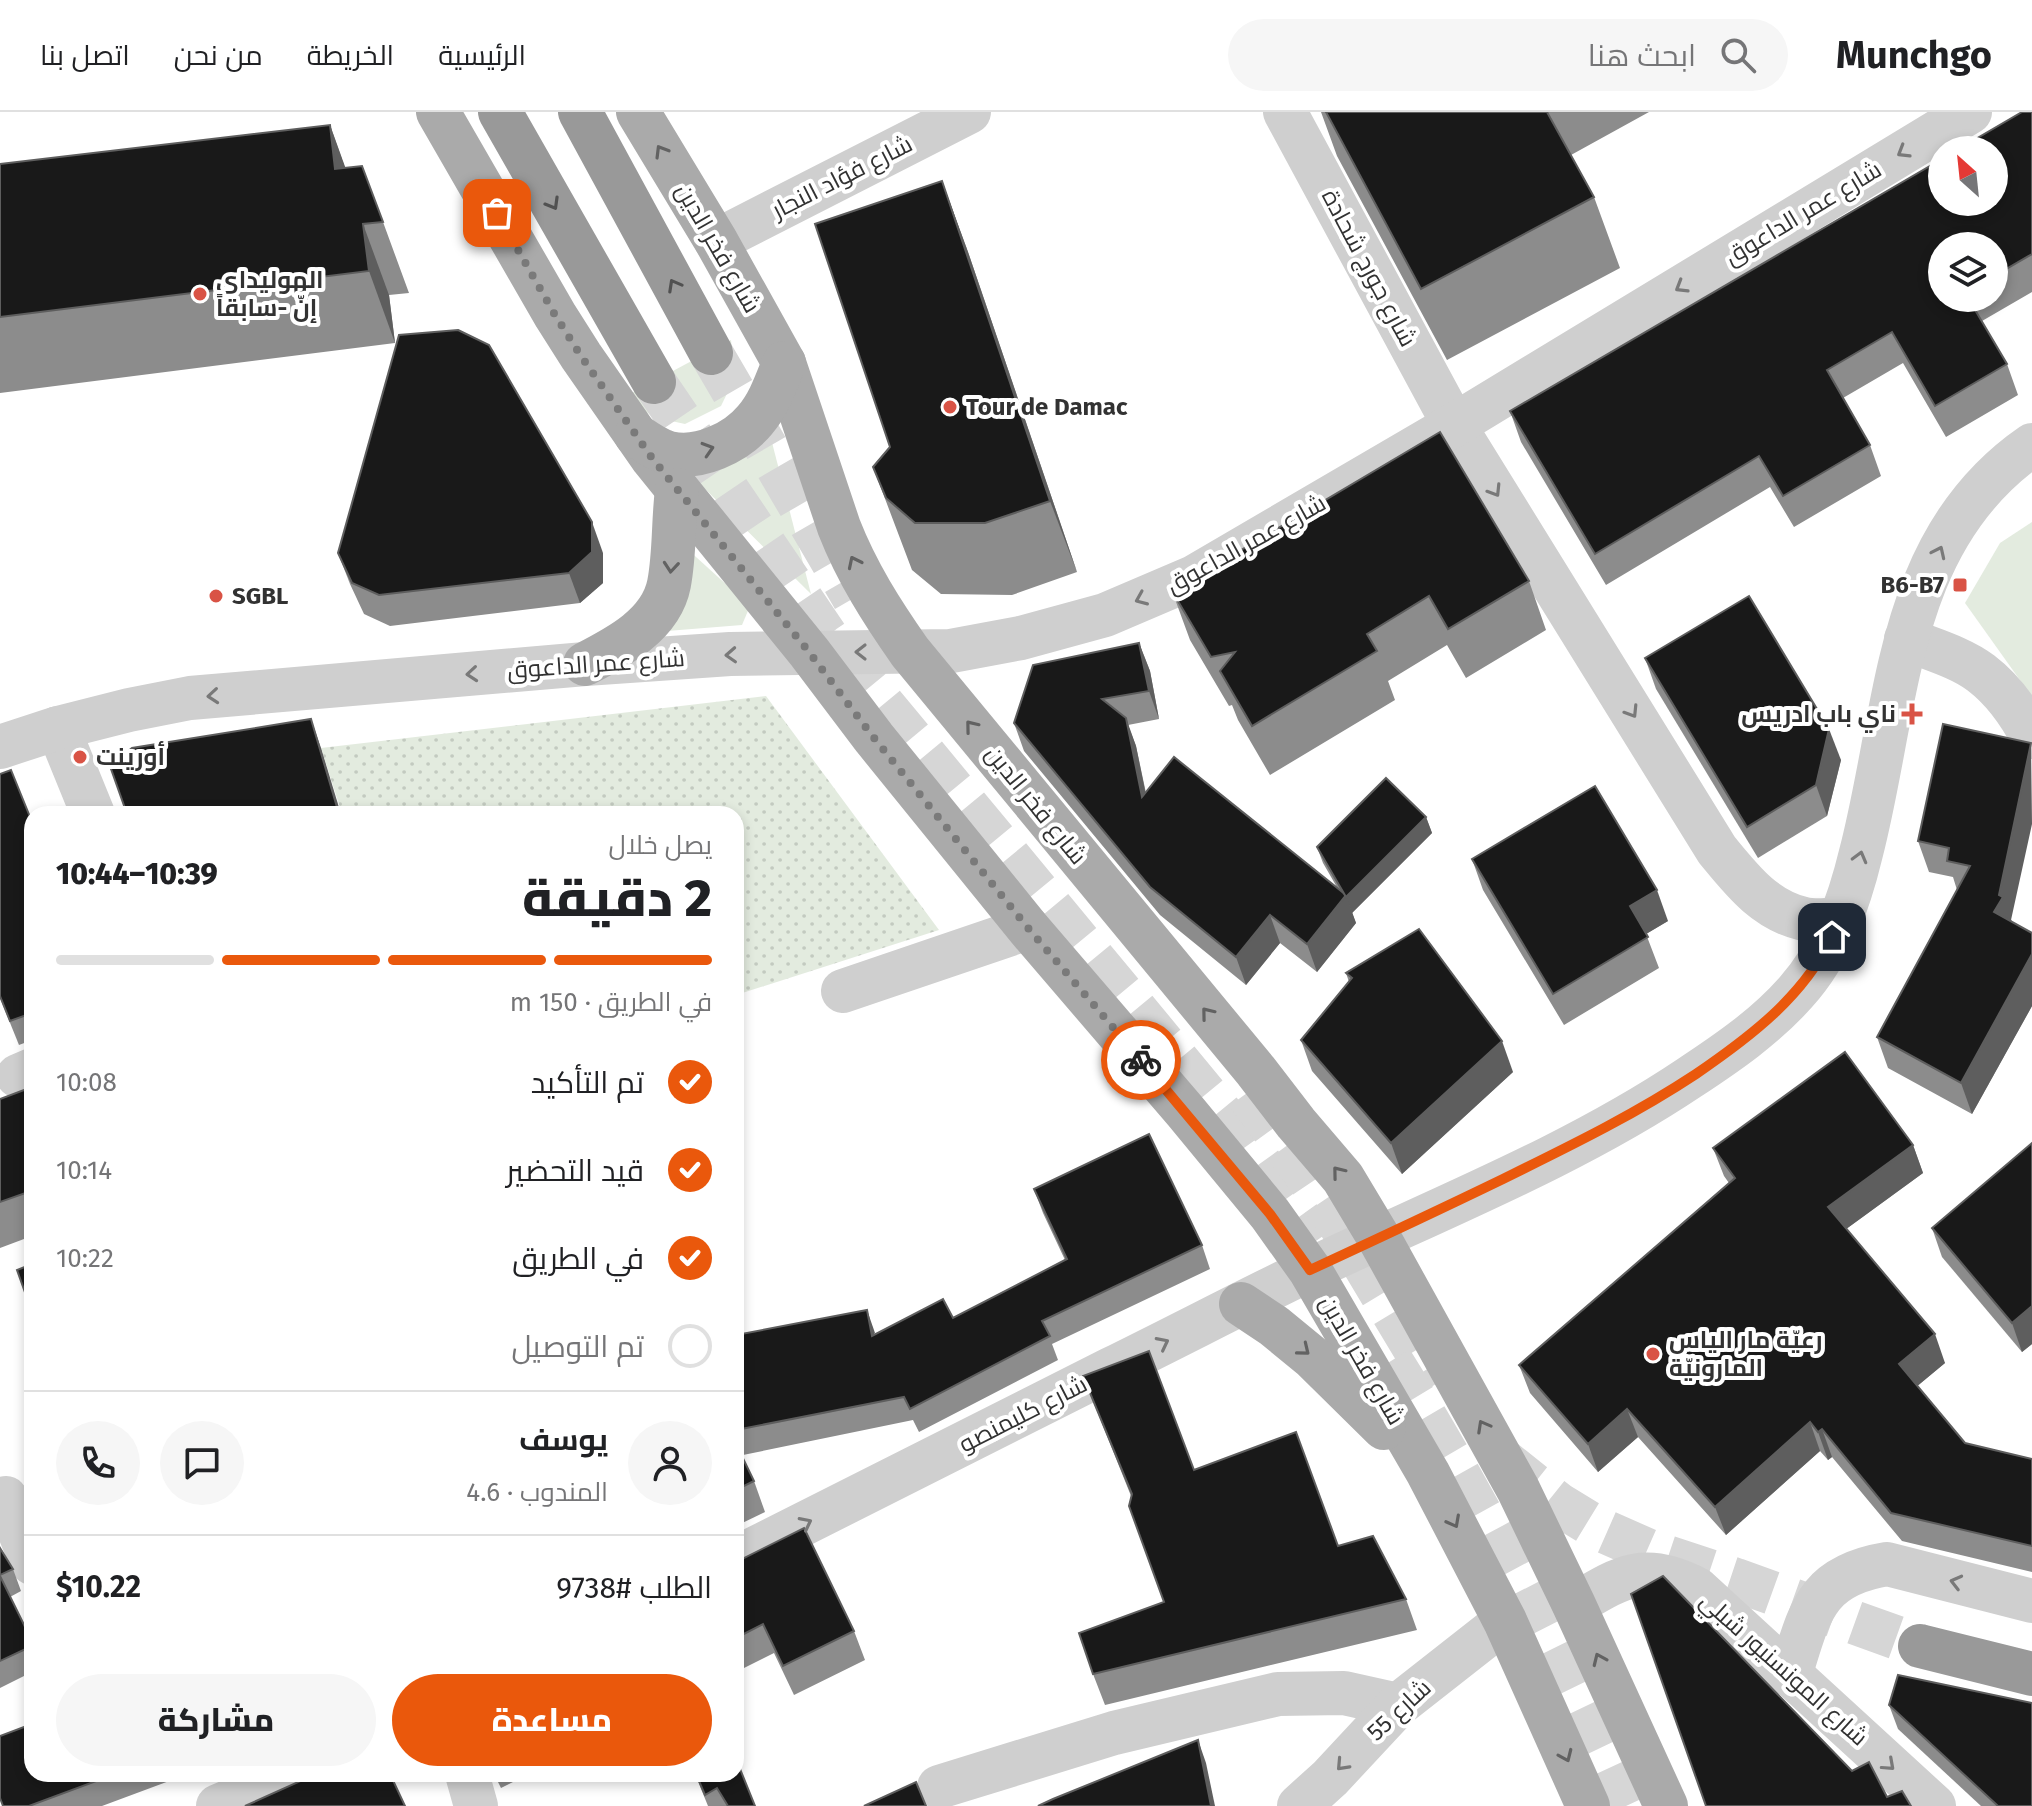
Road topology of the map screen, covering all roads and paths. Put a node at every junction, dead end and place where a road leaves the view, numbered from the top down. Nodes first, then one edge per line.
1 (438, 112) edge
2 (500, 112) edge
3 (580, 112) edge
4 (638, 112) edge
5 (969, 112) edge
6 (1285, 112) edge
7 (1970, 112) edge
8 (716, 241) junction
9 (711, 353) tunnel mouth
10 (784, 363) junction
11 (654, 382) tunnel mouth
12 (1454, 425) junction
13 (636, 435) junction
14 (2032, 445) edge
15 (677, 490) junction
16 (1906, 639) junction
17 (809, 652) junction
18 (910, 652) junction
19 (585, 664) junction
20 (58, 728) junction
21 (2032, 737) edge
22 (0, 747) edge
23 (90, 806) edge
24 (1841, 919) junction
25 (1028, 928) junction
26 (843, 991) dead end
27 (1379, 1238) junction
28 (1310, 1270) junction
29 (1241, 1304) junction
30 (1428, 1473) junction
31 (6, 1498) dead end
32 (24, 1543) edge
33 (744, 1554) edge
34 (2032, 1601) edge
35 (1574, 1605) junction
36 (1505, 1621) junction
37 (1920, 1646) tunnel mouth
38 (2032, 1674) edge
39 (1790, 1675) junction
40 (1398, 1705) junction
41 (276, 1782) edge
42 (469, 1782) edge
43 (939, 1787) dead end
44 (218, 1806) edge
45 (476, 1806) edge
46 (1299, 1806) edge
47 (1588, 1806) edge
48 (1666, 1806) edge
49 (1934, 1806) edge

1 - 13 main road, شارع فخر الدين
2 -> 11 highway
9 -> 3 highway
8 -> 4 main road, شارع فخر الدين
5 - 8 street, شارع فؤاد النجار
6 - 12 street, شارع جورج شحادة
7 -> 12 street, شارع عمر الداعوق
8 - 10 main road, شارع فخر الدين
13 -> 10 main road
18 -> 10 main road, شارع فخر الدين
12 -> 18 street, شارع عمر الداعوق
12 -> 24 street, شارع جورج شحادة
13 - 15 main road, شارع فخر الدين
16 -> 14 street, شارع كليمنصو
15 - 17 main road, شارع فخر الدين
15 -> 19 main road
16 - 21 street
24 -> 16 street, شارع كليمنصو
18 -> 17 street, شارع عمر الداعوق
17 -> 19 street, شارع عمر الداعوق
17 - 25 main road, شارع فخر الدين
27 -> 18 main road, شارع فخر الدين
19 -> 20 street, شارع عمر الداعوق
20 - 22 street, شارع عمر الداعوق
20 - 23 street
24 - 27 street, شارع كليمنصو
25 - 26 street
25 - 28 main road, شارع فخر الدين
27 - 28 street, شارع كليمنصو
35 -> 27 main road, شارع فخر الدين
28 - 29 street, شارع كليمنصو
28 - 30 main road, شارع فخر الدين
29 -> 30 main road
33 -> 29 street, شارع كليمنصو
30 -> 36 main road, شارع فخر الدين
31 - 32 street
34 -> 39 street
35 - 39 street, شارع المونسنيور شبلي
48 -> 35 main road, شارع فخر الدين
36 - 40 street, شارع 55
36 -> 47 main road, شارع فخر الدين
37 - 38 highway
39 -> 49 street, شارع المونسنيور شبلي
40 - 43 street
40 -> 46 street, شارع 55
41 - 44 street
42 - 45 street

